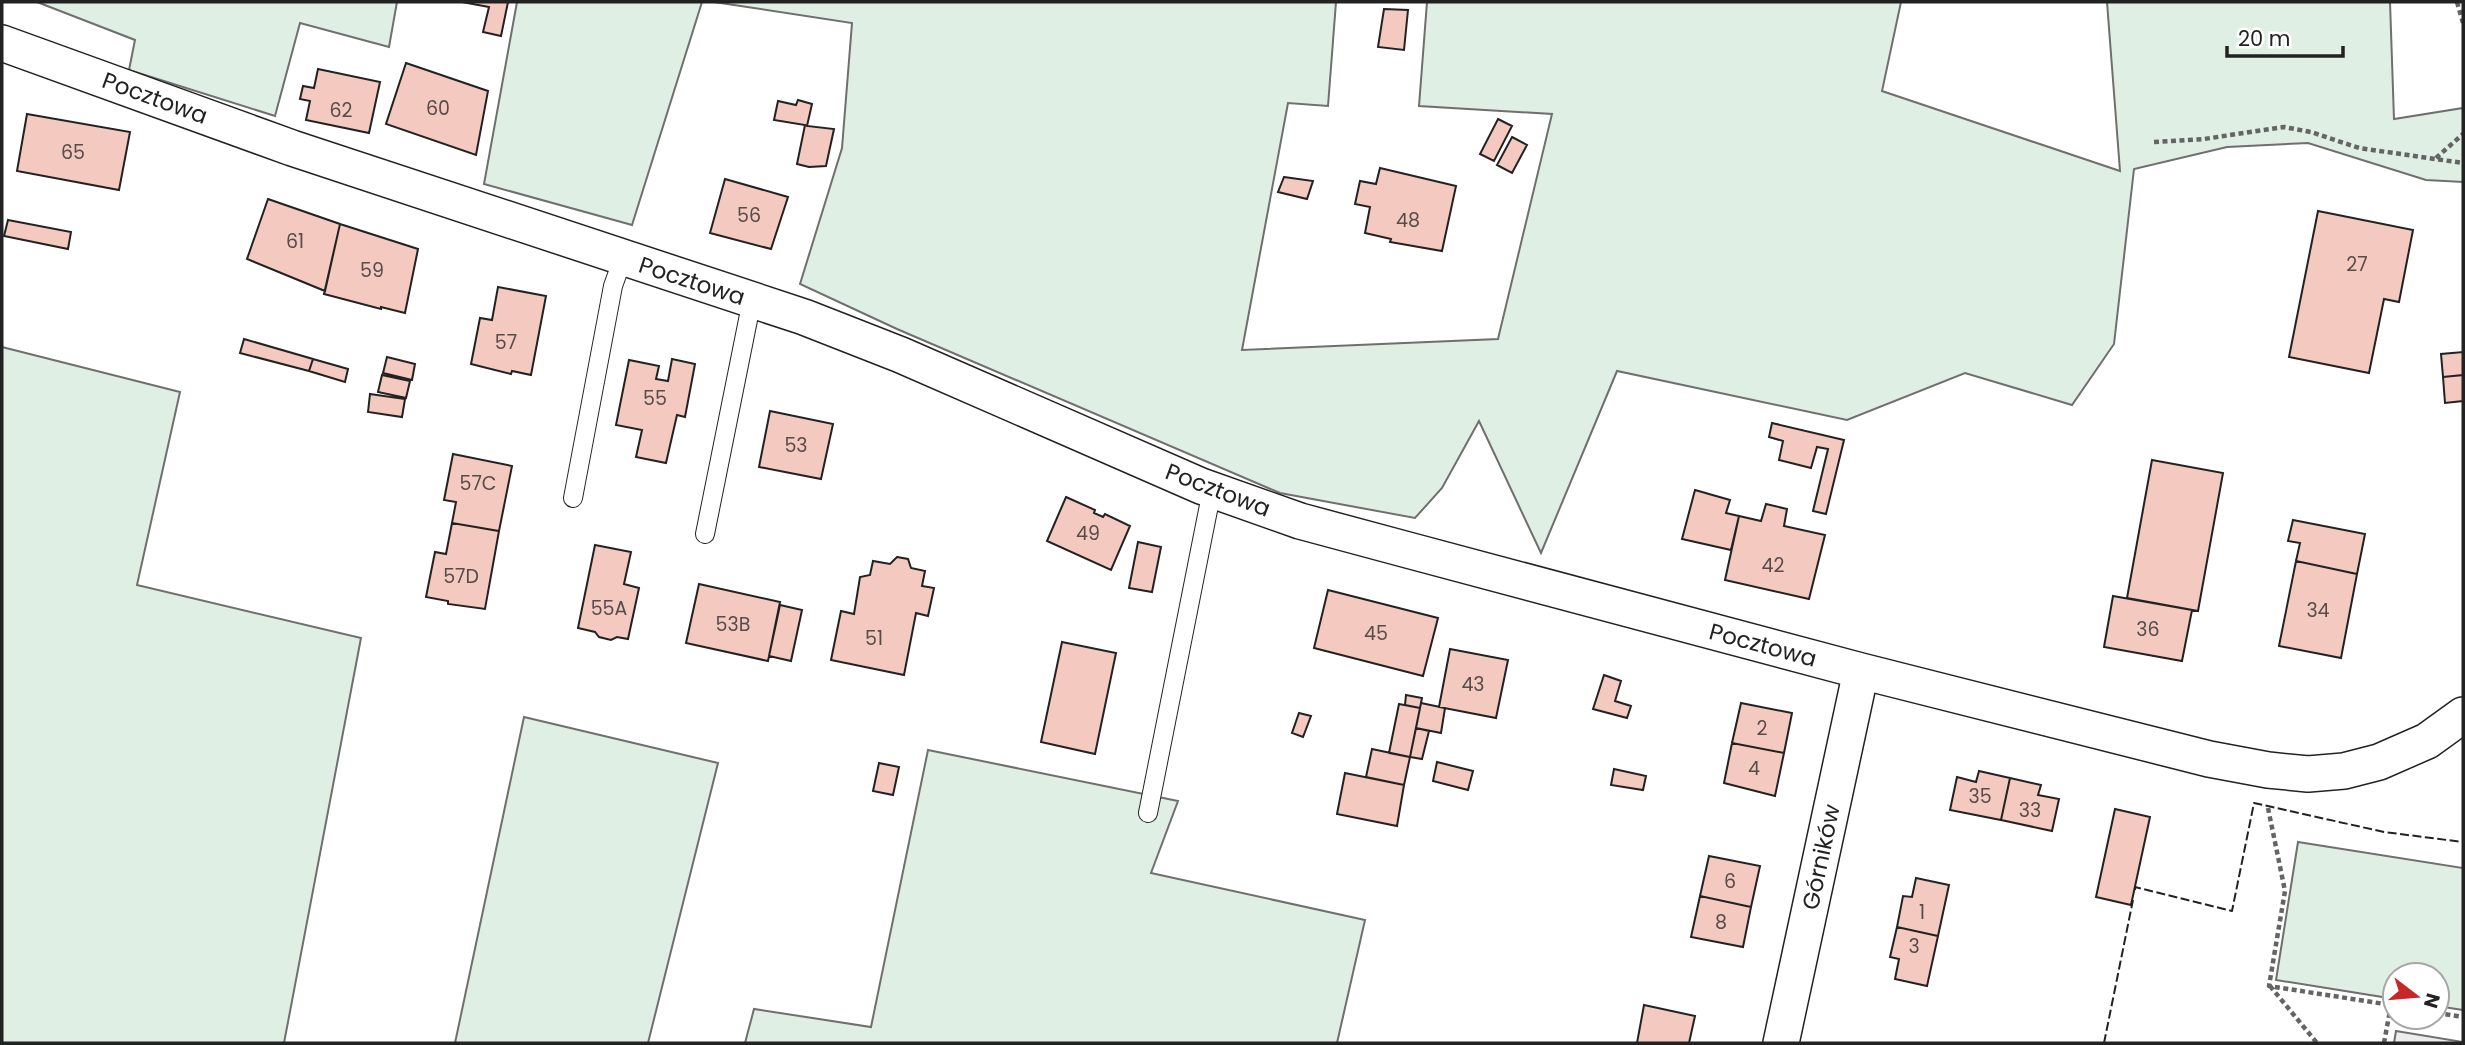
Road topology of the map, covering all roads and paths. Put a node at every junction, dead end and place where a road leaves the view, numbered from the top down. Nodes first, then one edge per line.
1 (2456, 2) edge
2 (2463, 23) edge
3 (2, 43) edge
4 (2463, 134) edge
5 (2154, 142) dead end
6 (2435, 159) junction
7 (2463, 163) edge
8 (623, 258) junction
9 (752, 300) junction
10 (1212, 490) junction
11 (573, 498) dead end
12 (705, 534) dead end
13 (1861, 671) junction
14 (2462, 720) edge
15 (2267, 806) dead end
16 (1148, 814) dead end
17 (2269, 986) junction
18 (2381, 1004) edge
19 (1782, 1043) edge
20 (2317, 1043) edge

1 - 2 path
3 - 8 street, Pocztowa
4 - 6 path
5 - 6 path
6 - 7 path
8 - 9 street, Pocztowa
8 - 11 lane
9 - 10 street, Pocztowa
9 - 12 lane
10 - 13 street, Pocztowa
10 - 16 lane
13 - 14 street, Pocztowa
13 - 19 street, Górników
15 - 17 path
17 - 18 path
17 - 20 path

